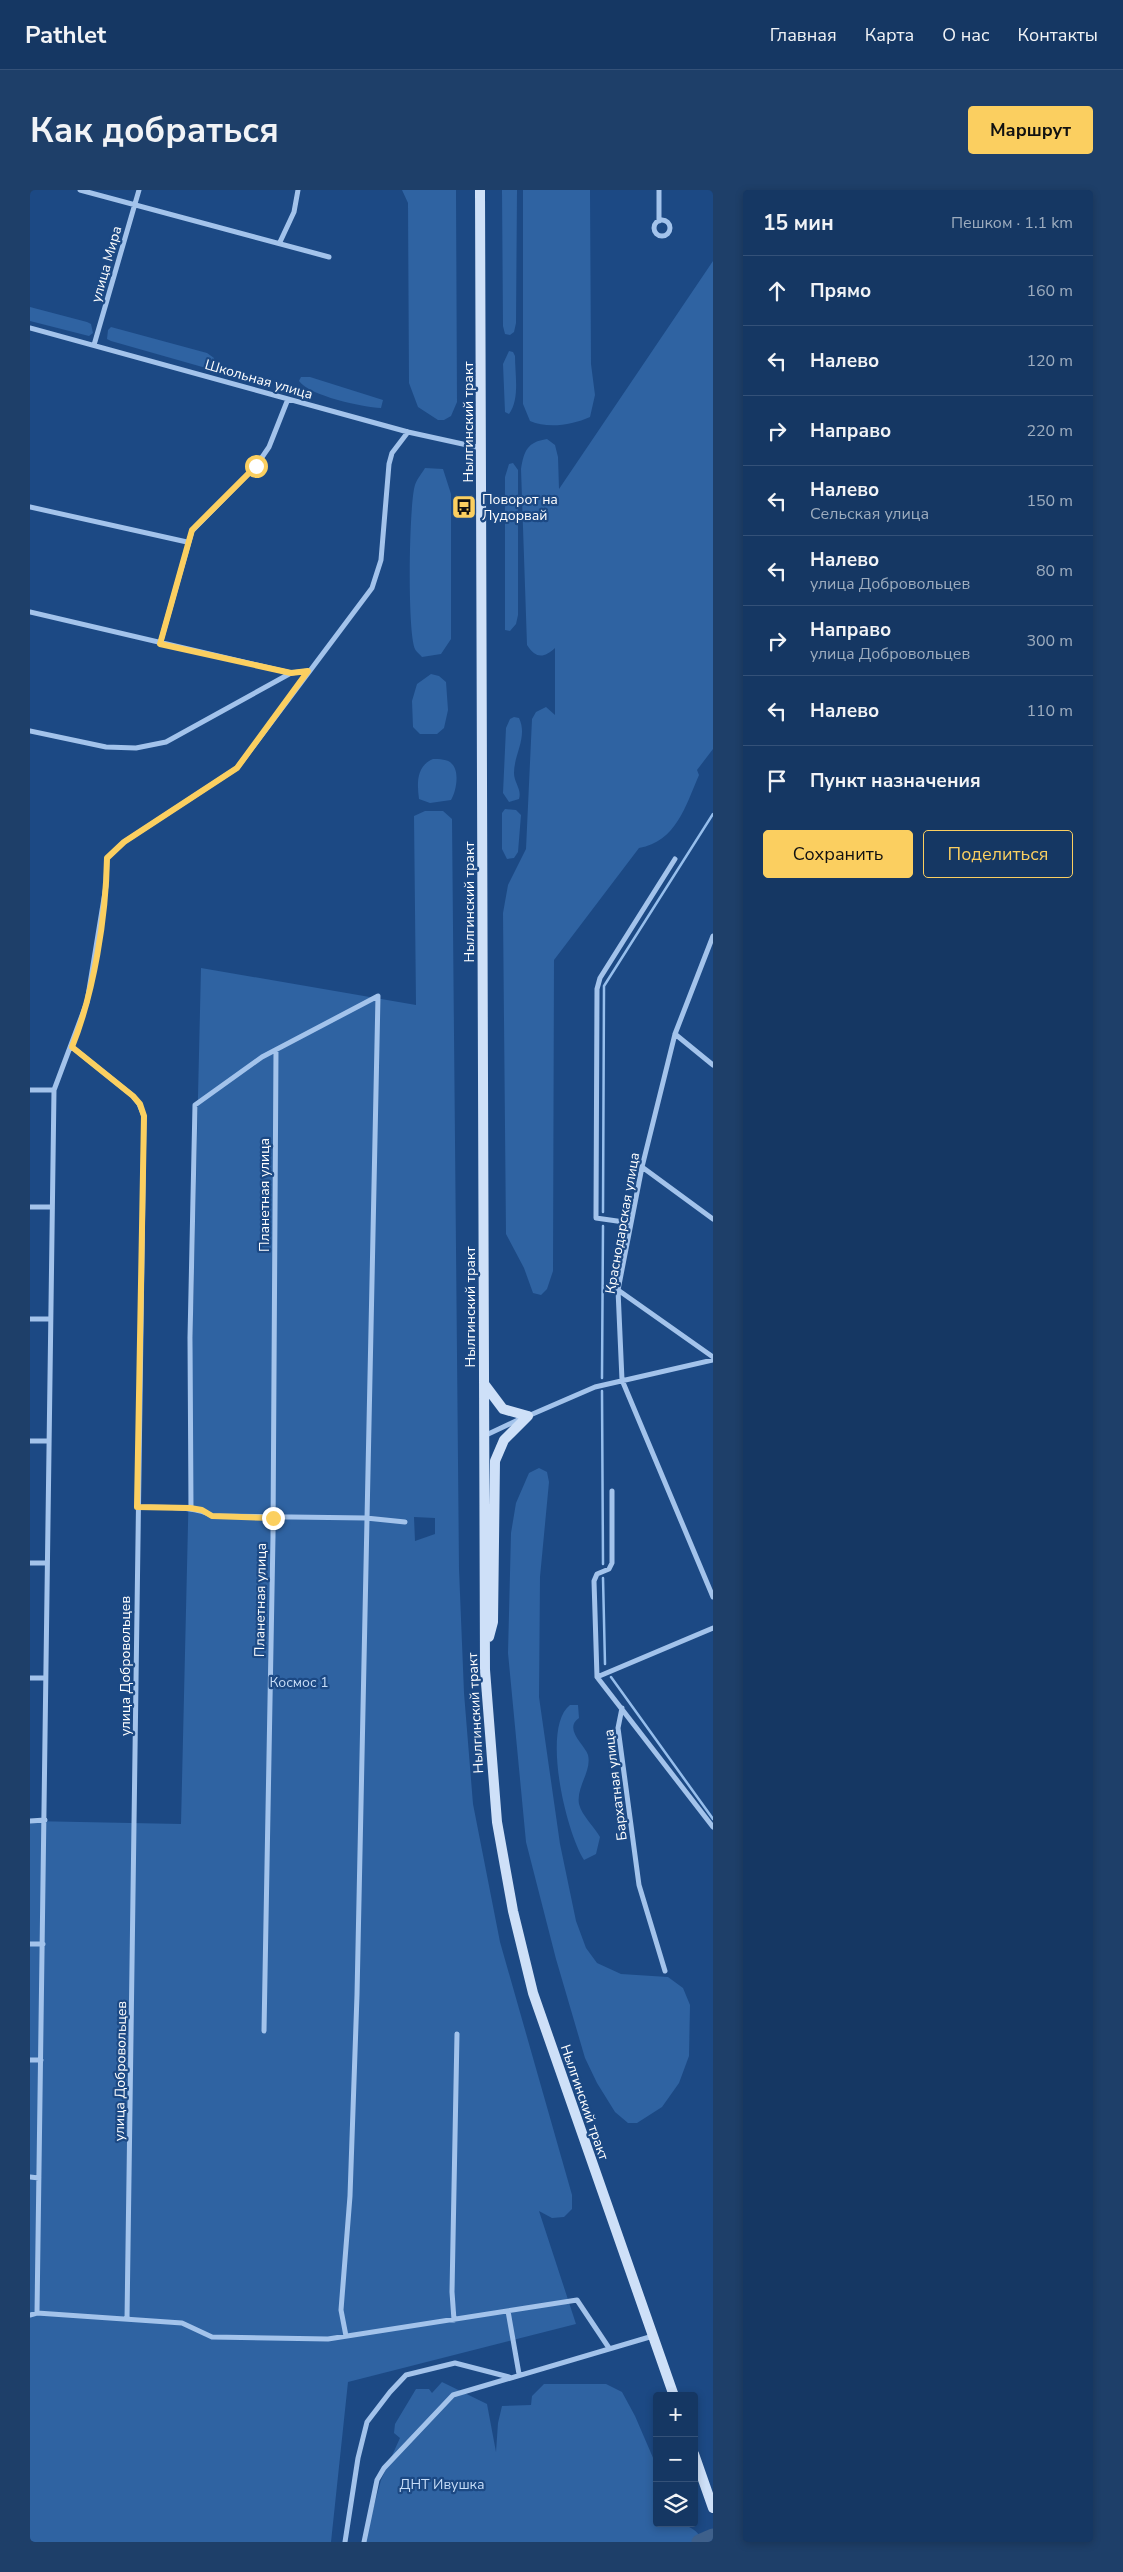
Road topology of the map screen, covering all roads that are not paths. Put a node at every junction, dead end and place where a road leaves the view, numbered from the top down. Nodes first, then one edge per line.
1 (80, 190) edge
2 (139, 190) edge
3 (298, 190) edge
4 (480, 190) edge
5 (659, 190) edge
6 (135, 205) junction
7 (659, 221) dead end
8 (280, 242) junction
9 (329, 257) dead end
10 (30, 328) edge
11 (94, 345) junction
12 (288, 399) junction
13 (408, 432) junction
14 (482, 448) junction
15 (30, 507) edge
16 (187, 542) junction
17 (30, 612) edge
18 (160, 644) junction
19 (308, 671) junction
20 (291, 673) junction
21 (30, 732) edge
22 (675, 859) dead end
23 (713, 936) edge
24 (675, 1034) junction
25 (72, 1047) junction
26 (276, 1050) junction
27 (713, 1064) edge
28 (30, 1090) edge
29 (54, 1090) junction
30 (642, 1167) junction
31 (30, 1207) edge
32 (52, 1207) junction
33 (713, 1219) edge
34 (631, 1223) junction
35 (618, 1290) junction
36 (30, 1319) edge
37 (50, 1319) junction
38 (713, 1359) edge
39 (622, 1380) junction
40 (484, 1385) junction
41 (528, 1416) junction
42 (484, 1436) junction
43 (30, 1441) edge
44 (48, 1441) junction
45 (612, 1491) dead end
46 (137, 1507) junction
47 (190, 1508) junction
48 (273, 1518) junction
49 (366, 1518) junction
50 (405, 1522) dead end
51 (30, 1563) edge
52 (47, 1563) junction
53 (713, 1597) edge
54 (713, 1628) edge
55 (485, 1648) junction
56 (597, 1677) junction
57 (30, 1678) edge
58 (46, 1678) junction
59 (622, 1708) junction
60 (45, 1820) junction
61 (30, 1821) edge
62 (713, 1827) edge
63 (30, 1944) edge
64 (43, 1944) junction
65 (665, 1971) dead end
66 (264, 2031) dead end
67 (457, 2034) dead end
68 (30, 2060) edge
69 (41, 2060) junction
70 (30, 2177) edge
71 (39, 2178) junction
72 (508, 2311) junction
73 (37, 2313) junction
74 (30, 2315) edge
75 (127, 2318) junction
76 (454, 2320) junction
77 (346, 2336) junction
78 (653, 2336) junction
79 (609, 2348) junction
80 (519, 2374) junction
81 (510, 2377) junction
82 (673, 2392) edge
83 (698, 2465) edge
84 (713, 2508) edge
85 (344, 2542) edge
86 (364, 2542) edge

1 - 6 street
2 - 6 street, улица Мира
3 - 8 street
4 - 14 main road, Нылгинский тракт
5 - 7 street
6 - 8 street
6 - 11 street, улица Мира
8 - 9 street
10 - 11 street, Школьная улица
11 - 12 street, Школьная улица
12 - 13 street, Школьная улица
12 - 16 street
13 - 14 street, Школьная улица
13 - 19 street
14 - 40 main road, Нылгинский тракт
15 - 16 street
16 - 18 street
17 - 18 street
18 - 20 street
19 - 20 street
19 - 25 street
20 - 21 street
22 - 34 street
23 - 24 street, Краснодарская улица
24 - 27 street
24 - 30 street, Краснодарская улица
25 - 29 street
25 - 46 street, улица Добровольцев
26 - 47 street
26 - 48 street, Планетная улица
26 - 49 street
28 - 29 street
29 - 32 street
30 - 33 street
30 - 34 street, Краснодарская улица
31 - 32 street
32 - 37 street
34 - 35 street, Краснодарская улица
35 - 38 street
35 - 39 street, Краснодарская улица
36 - 37 street
37 - 44 street
38 - 39 street
39 - 41 street
39 - 53 street, Краснодарская улица
40 - 41 main road
40 - 42 main road, Нылгинский тракт
41 - 42 street
41 - 55 main road
42 - 55 main road, Нылгинский тракт
43 - 44 street
44 - 52 street
45 - 56 street
46 - 47 street
46 - 75 street, улица Добровольцев
47 - 48 street
48 - 49 street
48 - 66 street, Планетная улица
49 - 50 street
49 - 77 street
51 - 52 street
52 - 58 street
54 - 56 street
55 - 78 main road, Нылгинский тракт
56 - 59 street
57 - 58 street
58 - 60 street
59 - 62 street
59 - 65 street, Бархатная улица
60 - 61 street
60 - 64 street
63 - 64 street
64 - 69 street
67 - 76 street
68 - 69 street
69 - 71 street
70 - 71 street
71 - 73 street
72 - 76 street
72 - 79 street
72 - 80 street
73 - 74 street
73 - 75 street
75 - 77 street
76 - 77 street
78 - 79 street
78 - 82 main road, Нылгинский тракт
79 - 80 street
80 - 81 street
81 - 85 street
81 - 86 street
83 - 84 main road

